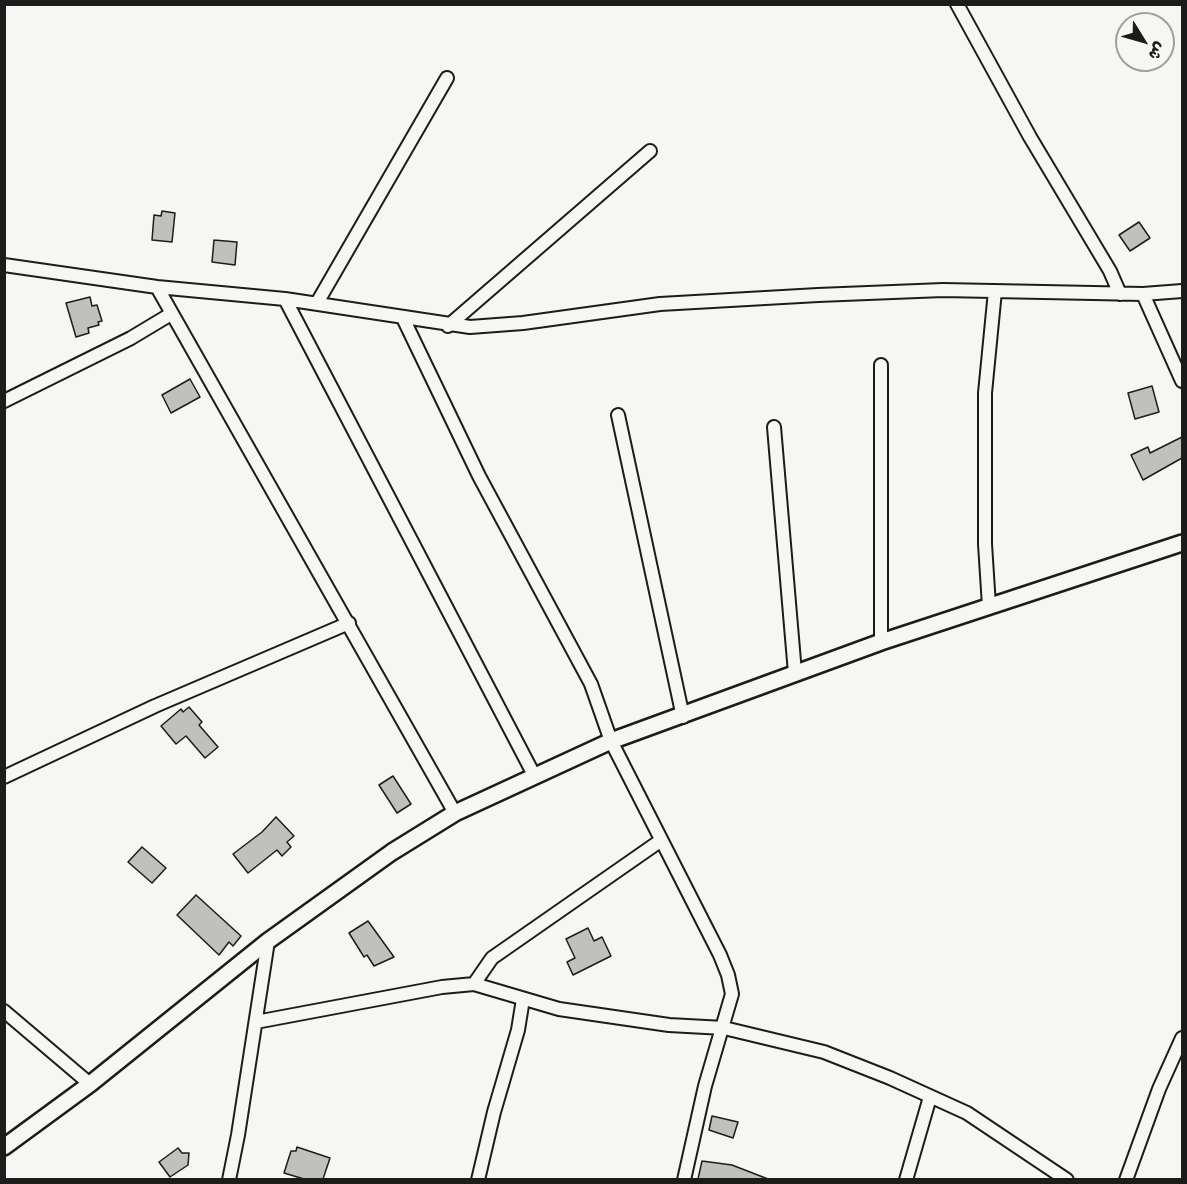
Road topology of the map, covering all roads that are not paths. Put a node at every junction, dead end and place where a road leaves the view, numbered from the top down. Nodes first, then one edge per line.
1 (957, 4) edge
2 (447, 78) dead end
3 (650, 151) dead end
4 (4, 265) edge
5 (157, 287) junction
6 (994, 291) junction
7 (1182, 291) edge
8 (1120, 294) junction
9 (1143, 294) junction
10 (285, 299) junction
11 (317, 303) junction
12 (171, 314) junction
13 (403, 318) junction
14 (448, 326) junction
15 (881, 365) dead end
16 (1182, 381) edge
17 (4, 401) edge
18 (618, 415) dead end
19 (774, 427) dead end
20 (1182, 543) edge
21 (989, 606) junction
22 (348, 623) junction
23 (881, 642) junction
24 (795, 674) junction
25 (683, 717) junction
26 (611, 741) junction
27 (534, 775) junction
28 (4, 777) edge
29 (455, 813) junction
30 (660, 841) junction
31 (268, 941) junction
32 (474, 984) junction
33 (523, 999) junction
34 (4, 1011) edge
35 (256, 1022) junction
36 (724, 1028) junction
37 (1182, 1038) edge
38 (90, 1083) junction
39 (930, 1097) junction
40 (4, 1146) edge
41 (229, 1179) edge
42 (478, 1179) edge
43 (684, 1179) edge
44 (906, 1179) edge
45 (1066, 1179) edge
46 (1126, 1179) edge

1 - 8 street
2 - 11 street
3 - 14 street
4 - 5 street
5 - 10 street
5 - 12 street
6 - 8 street
6 - 14 street
6 - 21 street
7 - 9 street
8 - 9 street
9 - 16 street
10 - 11 street
10 - 27 street
11 - 13 street
12 - 17 street
12 - 22 street
13 - 14 street
13 - 26 street
15 - 23 street
18 - 25 street
19 - 24 street
20 - 21 street
21 - 23 street
22 - 28 street
22 - 29 street
23 - 24 street
24 - 25 street
25 - 26 street
26 - 27 street
26 - 30 street
27 - 29 street
29 - 31 street
30 - 32 street
30 - 36 street
31 - 35 street
31 - 38 street
32 - 33 street
32 - 35 street
33 - 36 street
33 - 42 street
34 - 38 street
35 - 41 street
36 - 39 street
36 - 43 street
37 - 46 street
38 - 40 street
39 - 44 street
39 - 45 street

